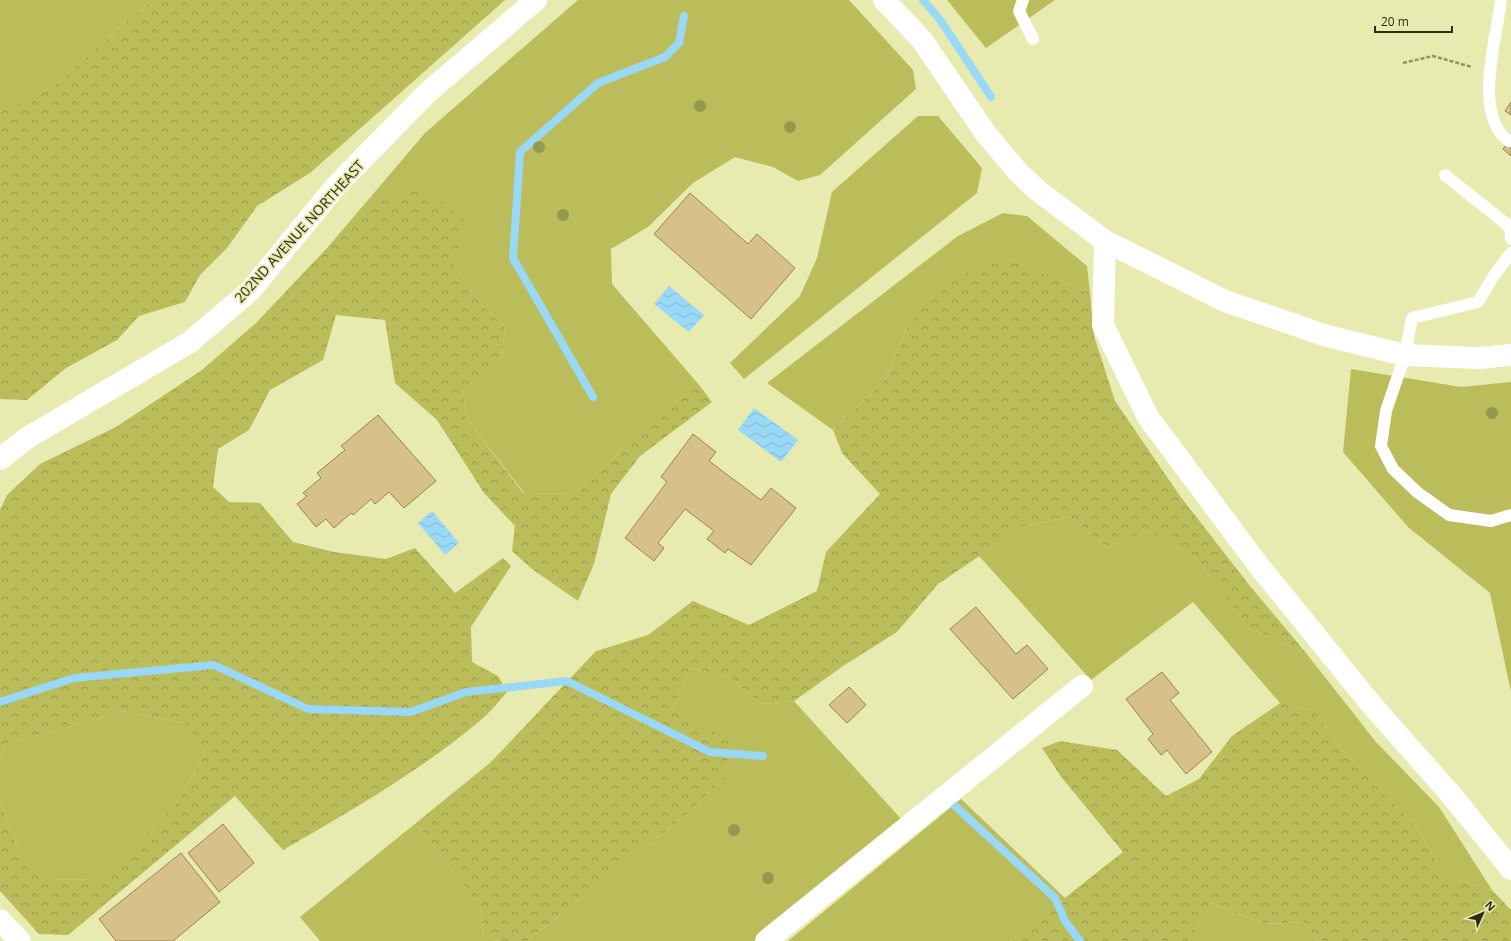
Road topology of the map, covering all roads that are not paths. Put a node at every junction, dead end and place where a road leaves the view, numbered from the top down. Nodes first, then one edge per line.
1 (536, 0) edge
2 (884, 0) edge
3 (1023, 0) edge
4 (1501, 0) edge
5 (1033, 39) dead end
6 (1509, 141) dead end
7 (1445, 175) dead end
8 (1511, 230) edge
9 (1105, 241) junction
10 (1511, 252) edge
11 (1405, 355) junction
12 (1511, 355) edge
13 (0, 459) edge
14 (1511, 515) edge
15 (1082, 686) dead end
16 (1511, 869) edge
17 (0, 920) edge
18 (20, 941) edge
19 (766, 941) edge

1 - 13 street, 202ND AVENUE NORTHEAST
2 - 9 street
3 - 5 lane
4 - 6 lane
7 - 8 lane
9 - 11 street
9 - 16 street
10 - 11 lane
11 - 12 street
11 - 14 lane
15 - 19 street
17 - 18 street

